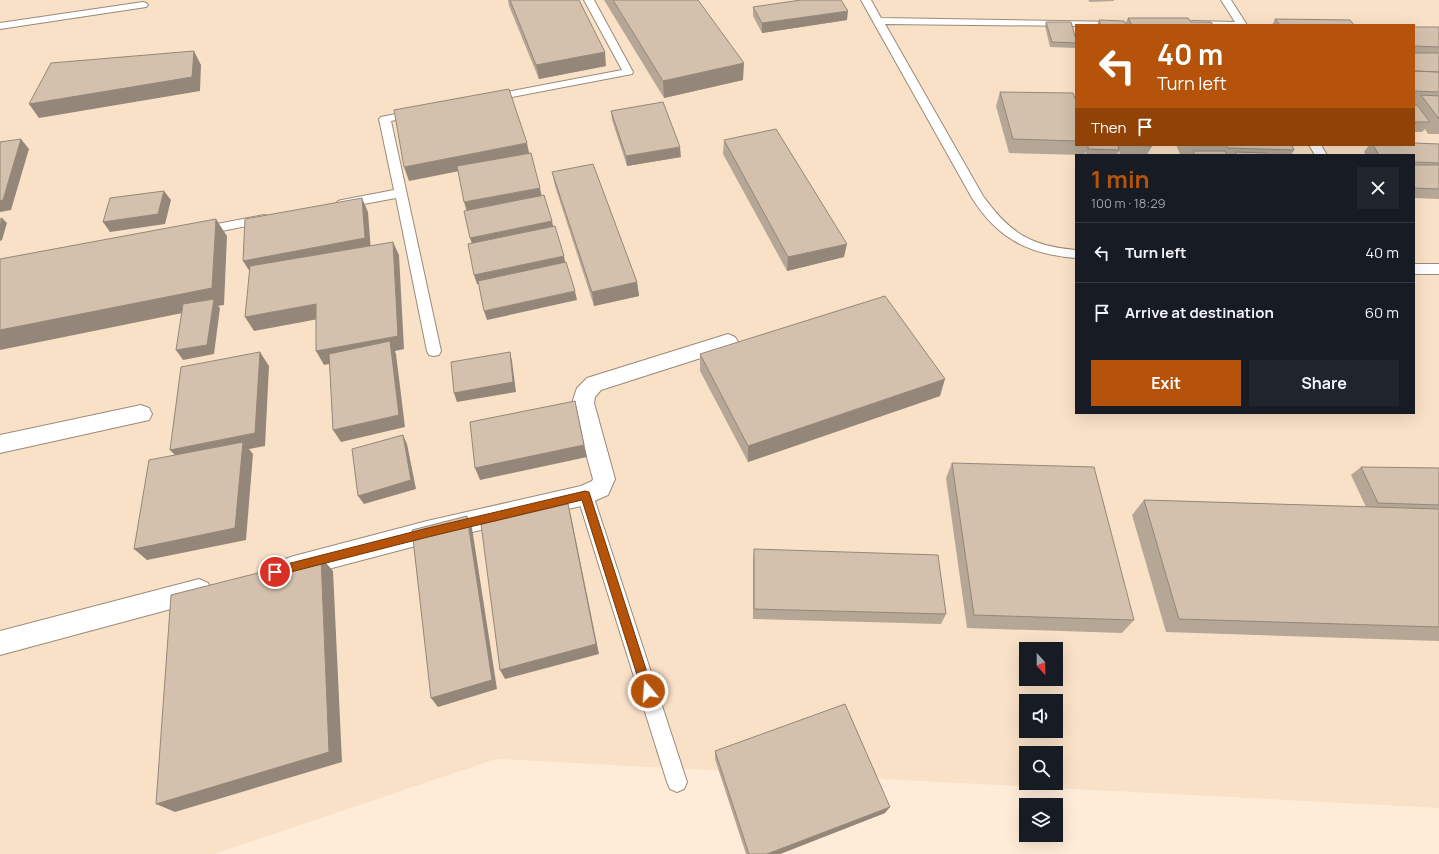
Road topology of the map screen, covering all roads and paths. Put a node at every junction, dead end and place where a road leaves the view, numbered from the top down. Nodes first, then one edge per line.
1 (589, 0) edge
2 (866, 0) edge
3 (1226, 0) edge
4 (143, 5) dead end
5 (878, 21) junction
6 (1129, 24) edge
7 (1241, 24) edge
8 (0, 26) edge
9 (479, 101) edge
10 (424, 111) edge
11 (400, 193) junction
12 (330, 207) edge
13 (275, 217) edge
14 (188, 234) edge
15 (1075, 254) edge
16 (1415, 269) edge
17 (1439, 269) edge
18 (728, 342) dead end
19 (434, 351) dead end
20 (140, 414) dead end
21 (0, 444) edge
22 (585, 495) junction
23 (275, 572) edge
24 (221, 586) edge
25 (0, 643) edge
26 (677, 782) dead end

1 - 9 lane
2 - 5 lane
3 - 7 lane
4 - 8 lane
5 - 6 lane
5 - 15 lane
10 - 11 lane
11 - 12 lane
11 - 19 lane
13 - 14 lane
16 - 17 lane
18 - 22 street
20 - 21 street
22 - 23 street
22 - 26 lane
24 - 25 street

